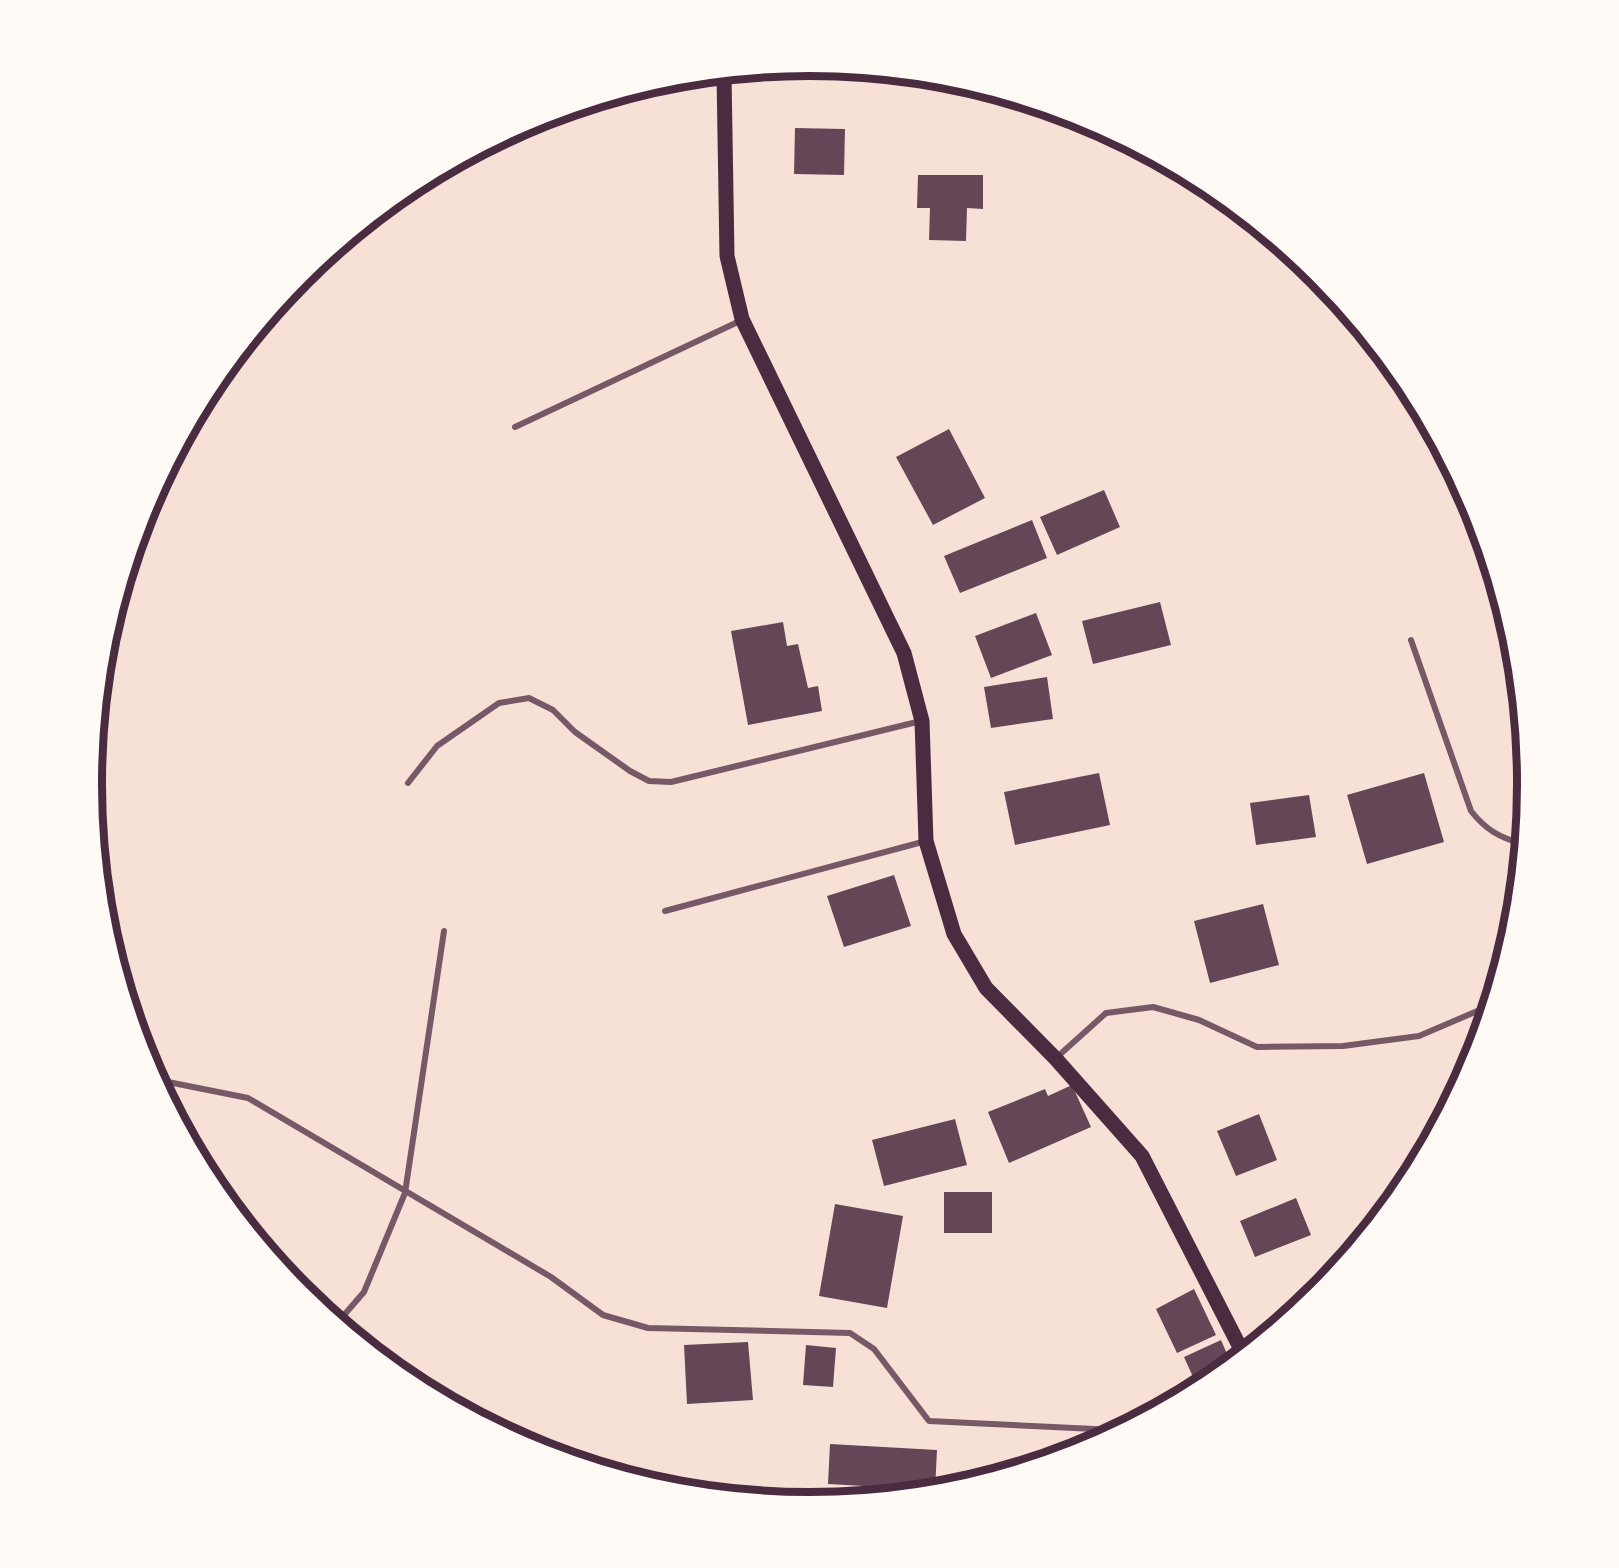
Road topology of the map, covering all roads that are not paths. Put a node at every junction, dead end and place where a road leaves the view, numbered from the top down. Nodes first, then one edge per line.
1 (724, 82) edge
2 (742, 319) junction
3 (515, 427) dead end
4 (1412, 640) dead end
5 (922, 721) junction
6 (408, 783) dead end
7 (926, 841) junction
8 (1514, 842) edge
9 (665, 911) dead end
10 (444, 931) dead end
11 (1479, 1010) edge
12 (1056, 1059) junction
13 (168, 1082) edge
14 (405, 1193) junction
15 (343, 1316) edge
16 (1239, 1346) edge
17 (1099, 1429) edge

1 - 2 main road
2 - 3 street
2 - 5 main road
4 - 8 street
5 - 6 street
5 - 7 main road
7 - 9 street
7 - 12 main road
10 - 14 street
11 - 12 street
12 - 16 main road
13 - 14 street
14 - 15 street
14 - 17 street

